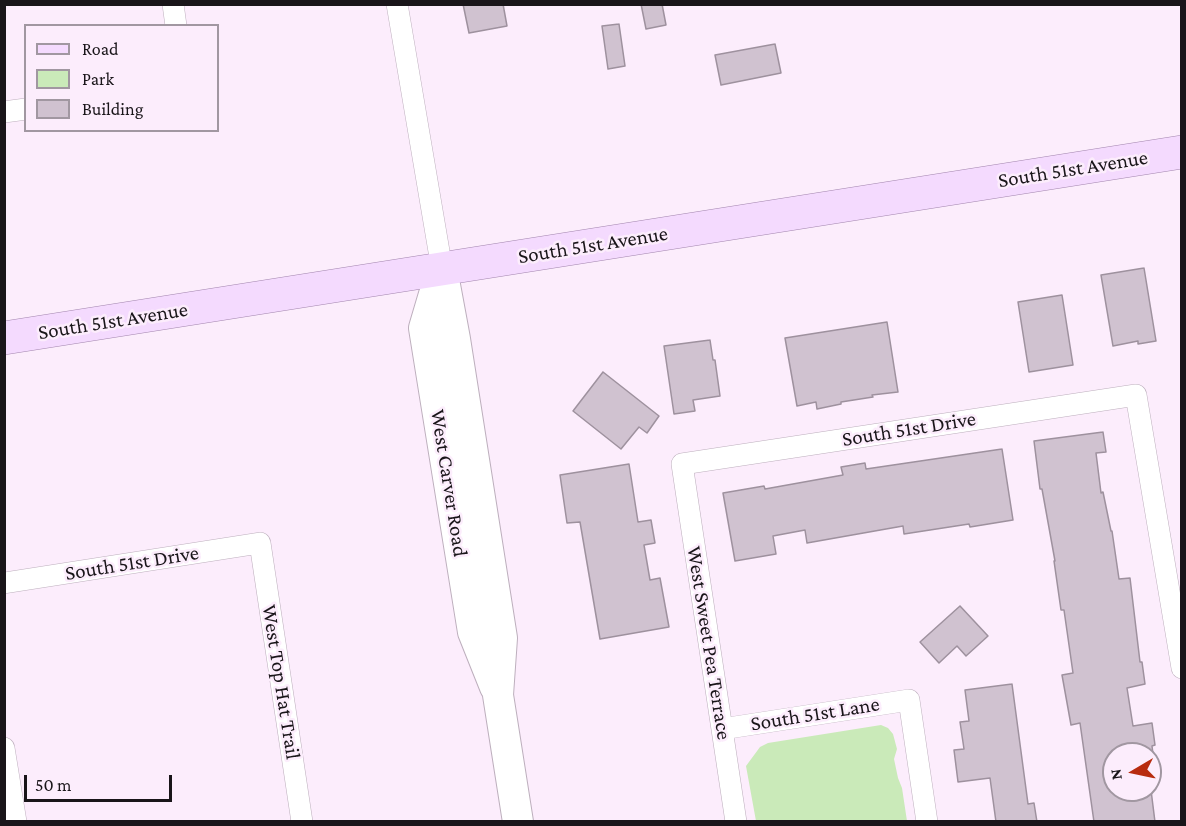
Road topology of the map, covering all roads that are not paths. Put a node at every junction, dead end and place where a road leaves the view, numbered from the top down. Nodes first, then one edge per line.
1 (173, 4) edge
2 (397, 4) edge
3 (177, 24) edge
4 (24, 109) edge
5 (4, 112) edge
6 (1182, 152) edge
7 (442, 268) junction
8 (4, 338) edge
9 (682, 464) joint
10 (260, 543) joint
11 (4, 584) edge
12 (1182, 668) edge
13 (722, 729) junction
14 (4, 748) edge
15 (16, 822) edge
16 (302, 822) edge
17 (518, 822) edge
18 (736, 822) edge
19 (927, 822) edge

1 - 3 street
2 - 7 street, West Carver Road
4 - 5 street
6 - 7 main road, South 51st Avenue
7 - 8 main road, South 51st Avenue
7 - 17 street, West Carver Road
9 - 12 street, South 51st Drive
9 - 13 street, West Sweet Pea Terrace
10 - 11 street, South 51st Drive
10 - 16 street, West Top Hat Trail
13 - 18 street, West Sweet Pea Terrace
13 - 19 street, South 51st Lane
14 - 15 street

